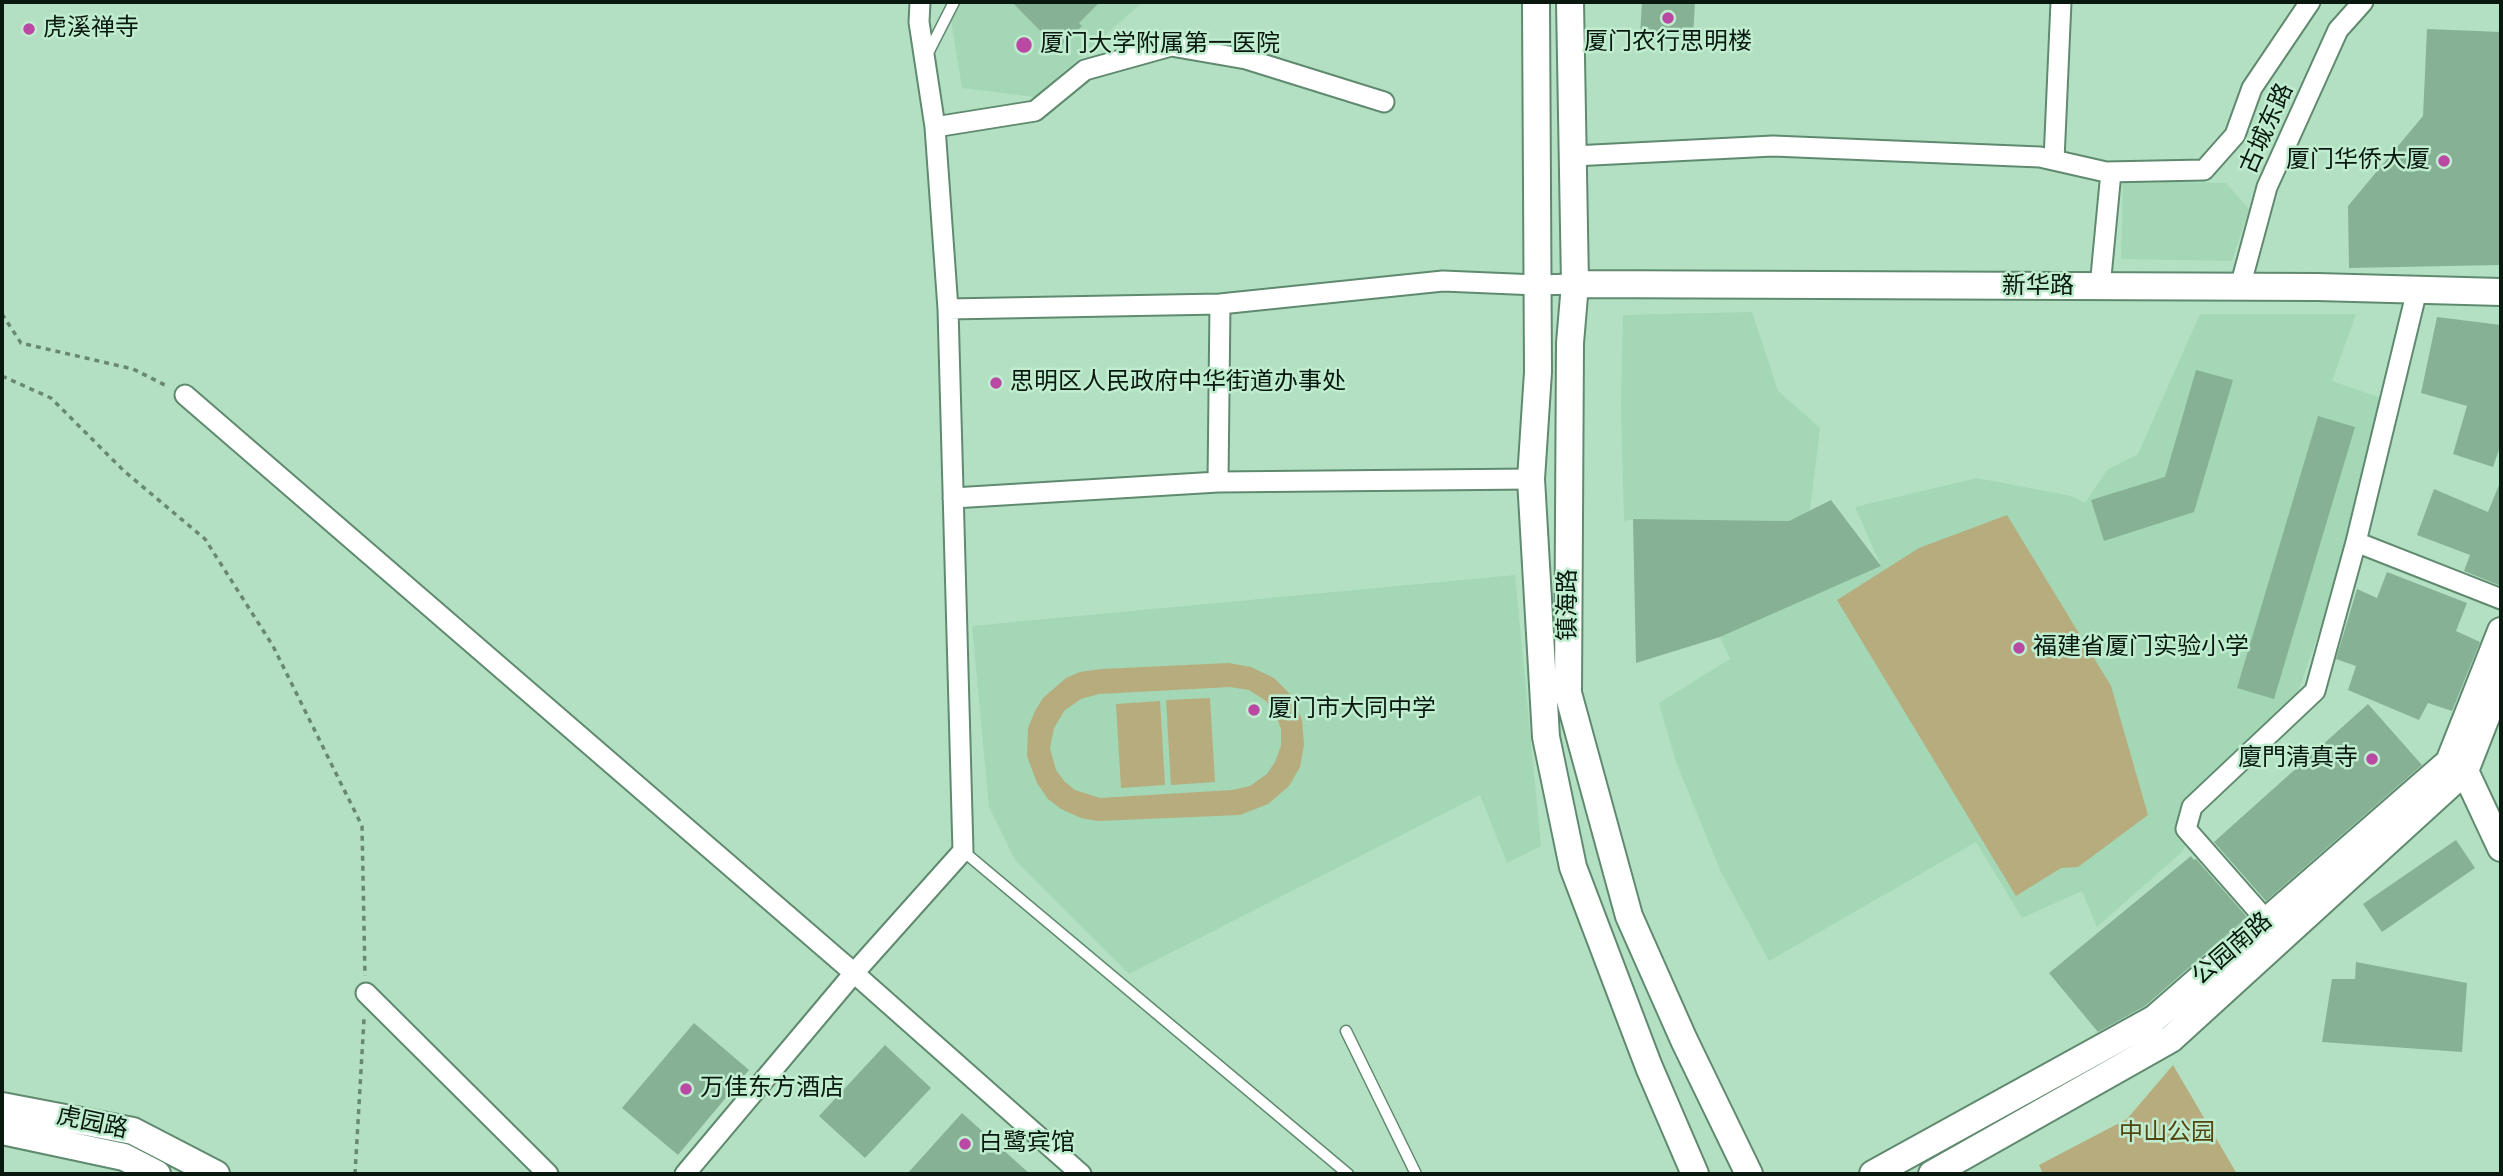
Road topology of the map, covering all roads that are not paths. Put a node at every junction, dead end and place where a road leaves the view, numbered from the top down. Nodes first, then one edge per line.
1 (920, 2) edge
2 (954, 2) edge
3 (1536, 2) edge
4 (1570, 2) edge
5 (2062, 2) edge
6 (2310, 2) edge
7 (2363, 2) edge
8 (925, 59) junction
9 (1384, 102) dead end
10 (934, 127) junction
11 (1573, 156) junction
12 (2054, 160) junction
13 (2111, 172) junction
14 (1575, 284) junction
15 (1537, 285) junction
16 (2100, 287) junction
17 (2240, 287) junction
18 (2417, 290) junction
19 (2501, 292) edge
20 (1220, 304) junction
21 (948, 309) junction
22 (185, 395) road end
23 (1531, 479) junction
24 (1219, 482) junction
25 (953, 498) junction
26 (2356, 542) junction
27 (2501, 599) edge
28 (2501, 631) edge
29 (2501, 679) edge
30 (2465, 771) junction
31 (2501, 848) edge
32 (962, 851) junction
33 (2266, 920) junction
34 (854, 973) junction
35 (366, 993) road end
36 (1346, 1031) dead end
37 (2, 1106) edge
38 (4, 1132) edge
39 (157, 1174) edge
40 (216, 1174) edge
41 (548, 1174) edge
42 (685, 1174) edge
43 (1081, 1174) edge
44 (1348, 1174) edge
45 (1416, 1174) edge
46 (1695, 1174) edge
47 (1749, 1174) edge
48 (1873, 1174) edge
49 (1932, 1174) edge

1 - 8 street
2 - 8 lane
3 - 15 main road, 镇海路
4 - 11 main road, 镇海路
5 - 12 street
6 - 13 street
7 - 17 street, 古城东路
8 - 10 street
9 - 10 street
10 - 21 street
11 - 12 street
11 - 14 main road, 镇海路
12 - 13 street
13 - 16 street
14 - 15 street
14 - 16 main road, 新华路
14 - 47 main road, 镇海路
15 - 20 street
15 - 23 main road, 镇海路
16 - 17 main road, 新华路
17 - 18 main road, 新华路
18 - 19 main road, 新华路
18 - 26 street
20 - 21 street
20 - 24 street
21 - 25 street
22 - 34 street
23 - 24 street
23 - 46 main road, 镇海路
24 - 25 street
25 - 32 street
26 - 27 street
26 - 33 street
28 - 33 main road, 公园南路
29 - 30 main road, 公园南路
30 - 31 main road
30 - 49 main road, 公园南路
32 - 34 street
32 - 44 lane
33 - 48 main road, 公园南路
34 - 42 street
34 - 43 street
35 - 41 street
36 - 45 lane
37 - 40 main road, 虎园路
38 - 39 main road, 虎园路

